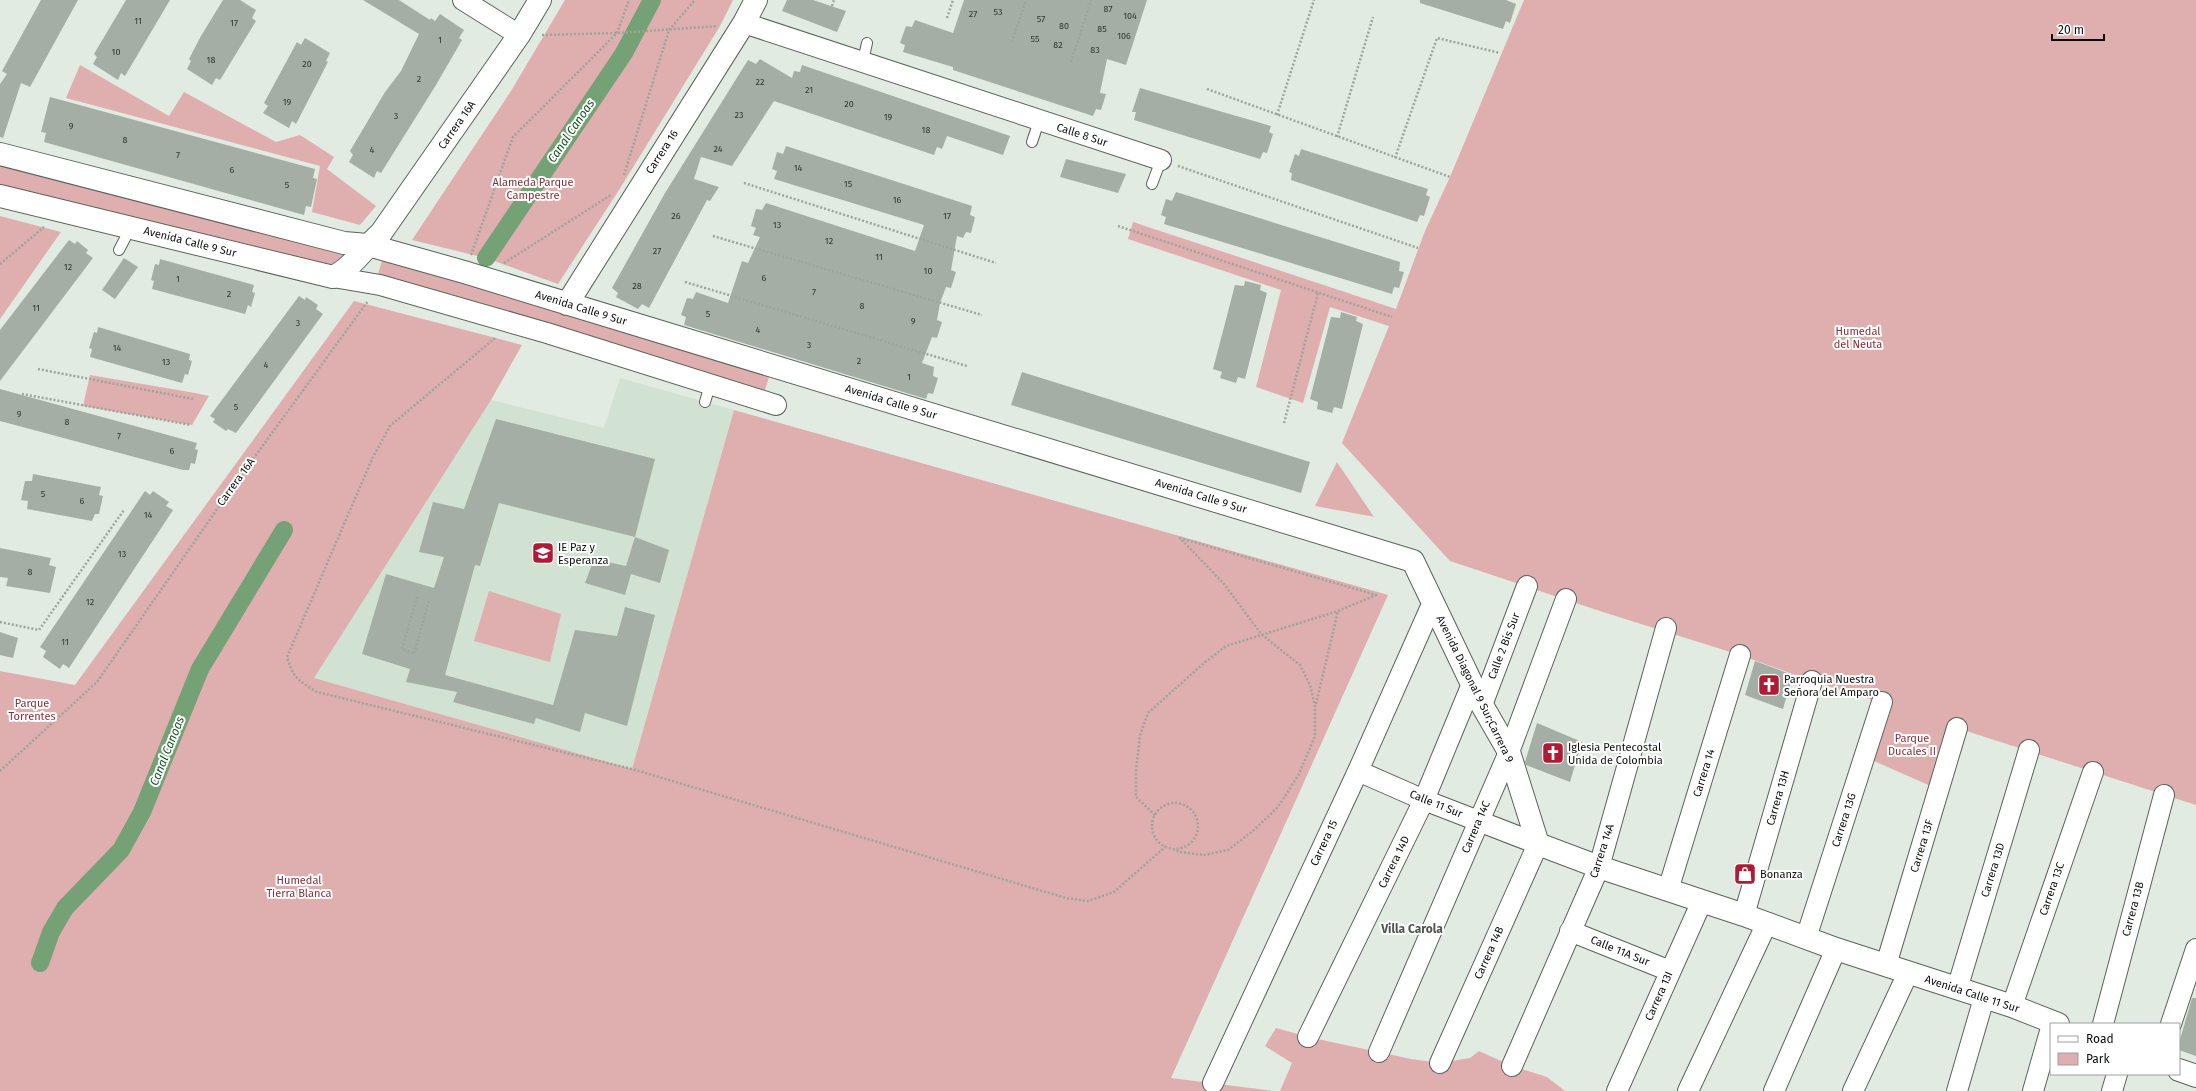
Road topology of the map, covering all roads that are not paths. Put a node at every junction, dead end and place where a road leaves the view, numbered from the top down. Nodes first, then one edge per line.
1 (463, 0) edge
2 (540, 0) edge
3 (756, 0) edge
4 (744, 23) junction
5 (519, 35) junction
6 (1039, 121) junction
7 (1032, 142) dead end
8 (0, 154) edge
9 (1161, 160) joint
10 (1152, 184) dead end
11 (0, 196) edge
12 (131, 227) junction
13 (368, 245) junction
14 (119, 250) dead end
15 (332, 277) junction
16 (567, 304) junction
17 (776, 406) dead end
18 (1413, 561) joint
19 (1527, 586) dead end
20 (1566, 599) dead end
21 (1433, 602) junction
22 (1666, 628) dead end
23 (1740, 655) dead end
24 (1812, 681) dead end
25 (1472, 684) junction
26 (1882, 702) dead end
27 (1482, 705) junction
28 (1957, 728) dead end
29 (2029, 750) dead end
30 (1509, 752) junction
31 (1358, 771) junction
32 (2093, 772) dead end
33 (2164, 794) dead end
34 (1424, 800) junction
35 (1478, 821) junction
36 (1538, 844) junction
37 (1599, 867) junction
38 (1668, 890) junction
39 (1702, 901) junction
40 (1744, 915) junction
41 (1767, 923) junction
42 (1570, 931) junction
43 (1806, 938) junction
44 (1836, 949) junction
45 (2196, 949) edge
46 (1886, 965) junction
47 (1670, 971) junction
48 (1908, 973) junction
49 (2192, 976) edge
50 (1958, 989) junction
51 (1984, 998) junction
52 (2012, 1006) junction
53 (2103, 1023) edge
54 (2171, 1023) edge
55 (2050, 1024) edge
56 (2050, 1035) edge
57 (1308, 1037) dead end
58 (1379, 1052) dead end
59 (1440, 1063) dead end
60 (1512, 1066) dead end
61 (2180, 1070) edge
62 (2117, 1075) edge
63 (2196, 1076) edge
64 (1213, 1083) dead end
65 (1617, 1091) edge
66 (1688, 1091) edge
67 (1774, 1091) edge
68 (1853, 1091) edge
69 (1957, 1091) edge
70 (2033, 1091) edge
71 (2112, 1091) edge

1 - 5 street
2 - 5 street, Carrera 16A
3 - 4 street, Carrera 16
4 - 6 street, Calle 8 Sur
4 - 16 street, Carrera 16
5 - 13 street, Carrera 16A
6 - 7 lane
6 - 9 street, Calle 8 Sur
8 - 13 street, Avenida Calle 9 Sur
9 - 10 lane
11 - 12 street, Avenida Calle 9 Sur
12 - 14 lane
12 - 15 street, Avenida Calle 9 Sur
13 - 15 street
13 - 16 street, Avenida Calle 9 Sur
15 - 17 street
16 - 18 street, Avenida Calle 9 Sur
18 - 21 street, Avenida Diagonal 9 Sur;Carrera 9
19 - 27 street, Calle 2 Bis Sur
20 - 30 street, Carrera 14C
21 - 25 street, Avenida Diagonal 9 Sur;Carrera 9
21 - 31 street, Carrera 15
22 - 37 street, Carrera 14A
23 - 38 street, Carrera 14
24 - 40 street, Carrera 13H
25 - 27 street, Avenida Diagonal 9 Sur;Carrera 9
25 - 34 street, Carrera 14D
26 - 43 street, Carrera 13G
27 - 30 street, Avenida Diagonal 9 Sur;Carrera 9
28 - 46 street, Carrera 13F
29 - 50 street, Carrera 13D
30 - 35 street, Carrera 14C
30 - 36 street, Avenida Diagonal 9 Sur;Carrera 9
31 - 34 street, Calle 11 Sur
31 - 64 street, Carrera 15
32 - 52 street, Carrera 13C
33 - 53 street, Carrera 13B
34 - 35 street, Calle 11 Sur
34 - 57 street, Carrera 14D
35 - 36 street, Calle 11 Sur
35 - 58 street, Carrera 14C
36 - 37 street, Avenida Calle 11 Sur
36 - 59 street, Carrera 14B
37 - 38 street, Avenida Calle 11 Sur
37 - 42 street, Carrera 14A
38 - 39 street, Avenida Calle 11 Sur
39 - 40 street, Avenida Calle 11 Sur
39 - 47 street, Carrera 13I
40 - 41 street, Avenida Calle 11 Sur
41 - 43 street, Avenida Calle 11 Sur
41 - 66 street
42 - 47 street, Calle 11A Sur
42 - 60 street, Carrera 14A
43 - 44 street, Avenida Calle 11 Sur
44 - 46 street, Avenida Calle 11 Sur
44 - 67 street
45 - 49 street
46 - 48 street, Avenida Calle 11 Sur
47 - 65 street, Carrera 13I
48 - 50 street, Avenida Calle 11 Sur
48 - 68 street
49 - 54 street
50 - 51 street, Avenida Calle 11 Sur
51 - 52 street, Avenida Calle 11 Sur
51 - 69 street
52 - 55 street, Avenida Calle 11 Sur
56 - 70 street
61 - 63 street
62 - 71 street

